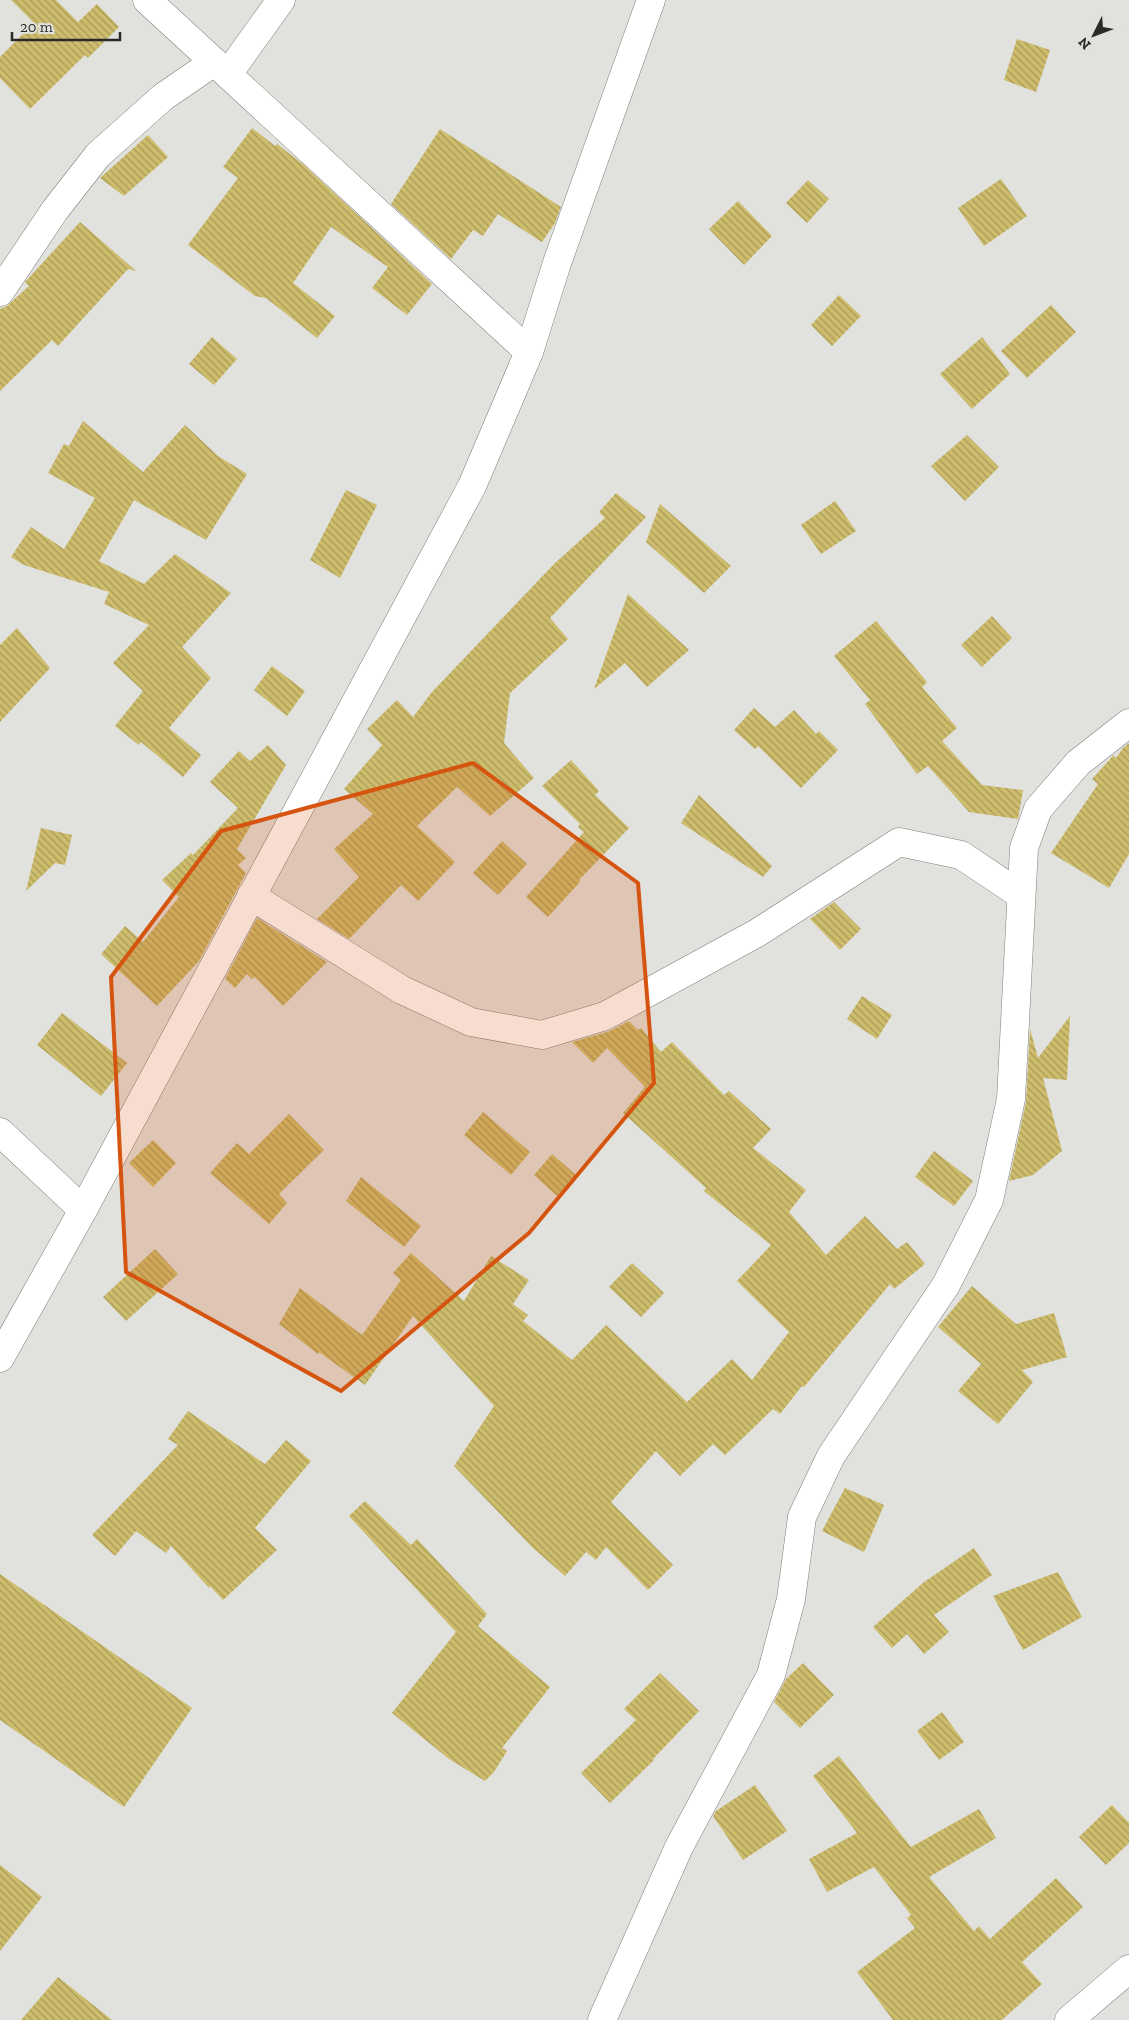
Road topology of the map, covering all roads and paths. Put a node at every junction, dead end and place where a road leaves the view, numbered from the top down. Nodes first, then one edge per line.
1 (148, 0) edge
2 (281, 0) edge
3 (651, 0) edge
4 (221, 68) junction
5 (0, 292) edge
6 (529, 352) junction
7 (1129, 723) edge
8 (1021, 895) junction
9 (252, 896) junction
10 (0, 1132) edge
11 (83, 1210) junction
12 (0, 1358) edge
13 (1129, 1969) edge
14 (602, 2020) edge
15 (1069, 2020) edge

1 - 4 street
2 - 4 street
3 - 6 street
4 - 5 street
4 - 6 street
6 - 9 street
7 - 8 street
8 - 9 street
8 - 14 street
9 - 11 street
10 - 11 street
11 - 12 street
13 - 15 street

